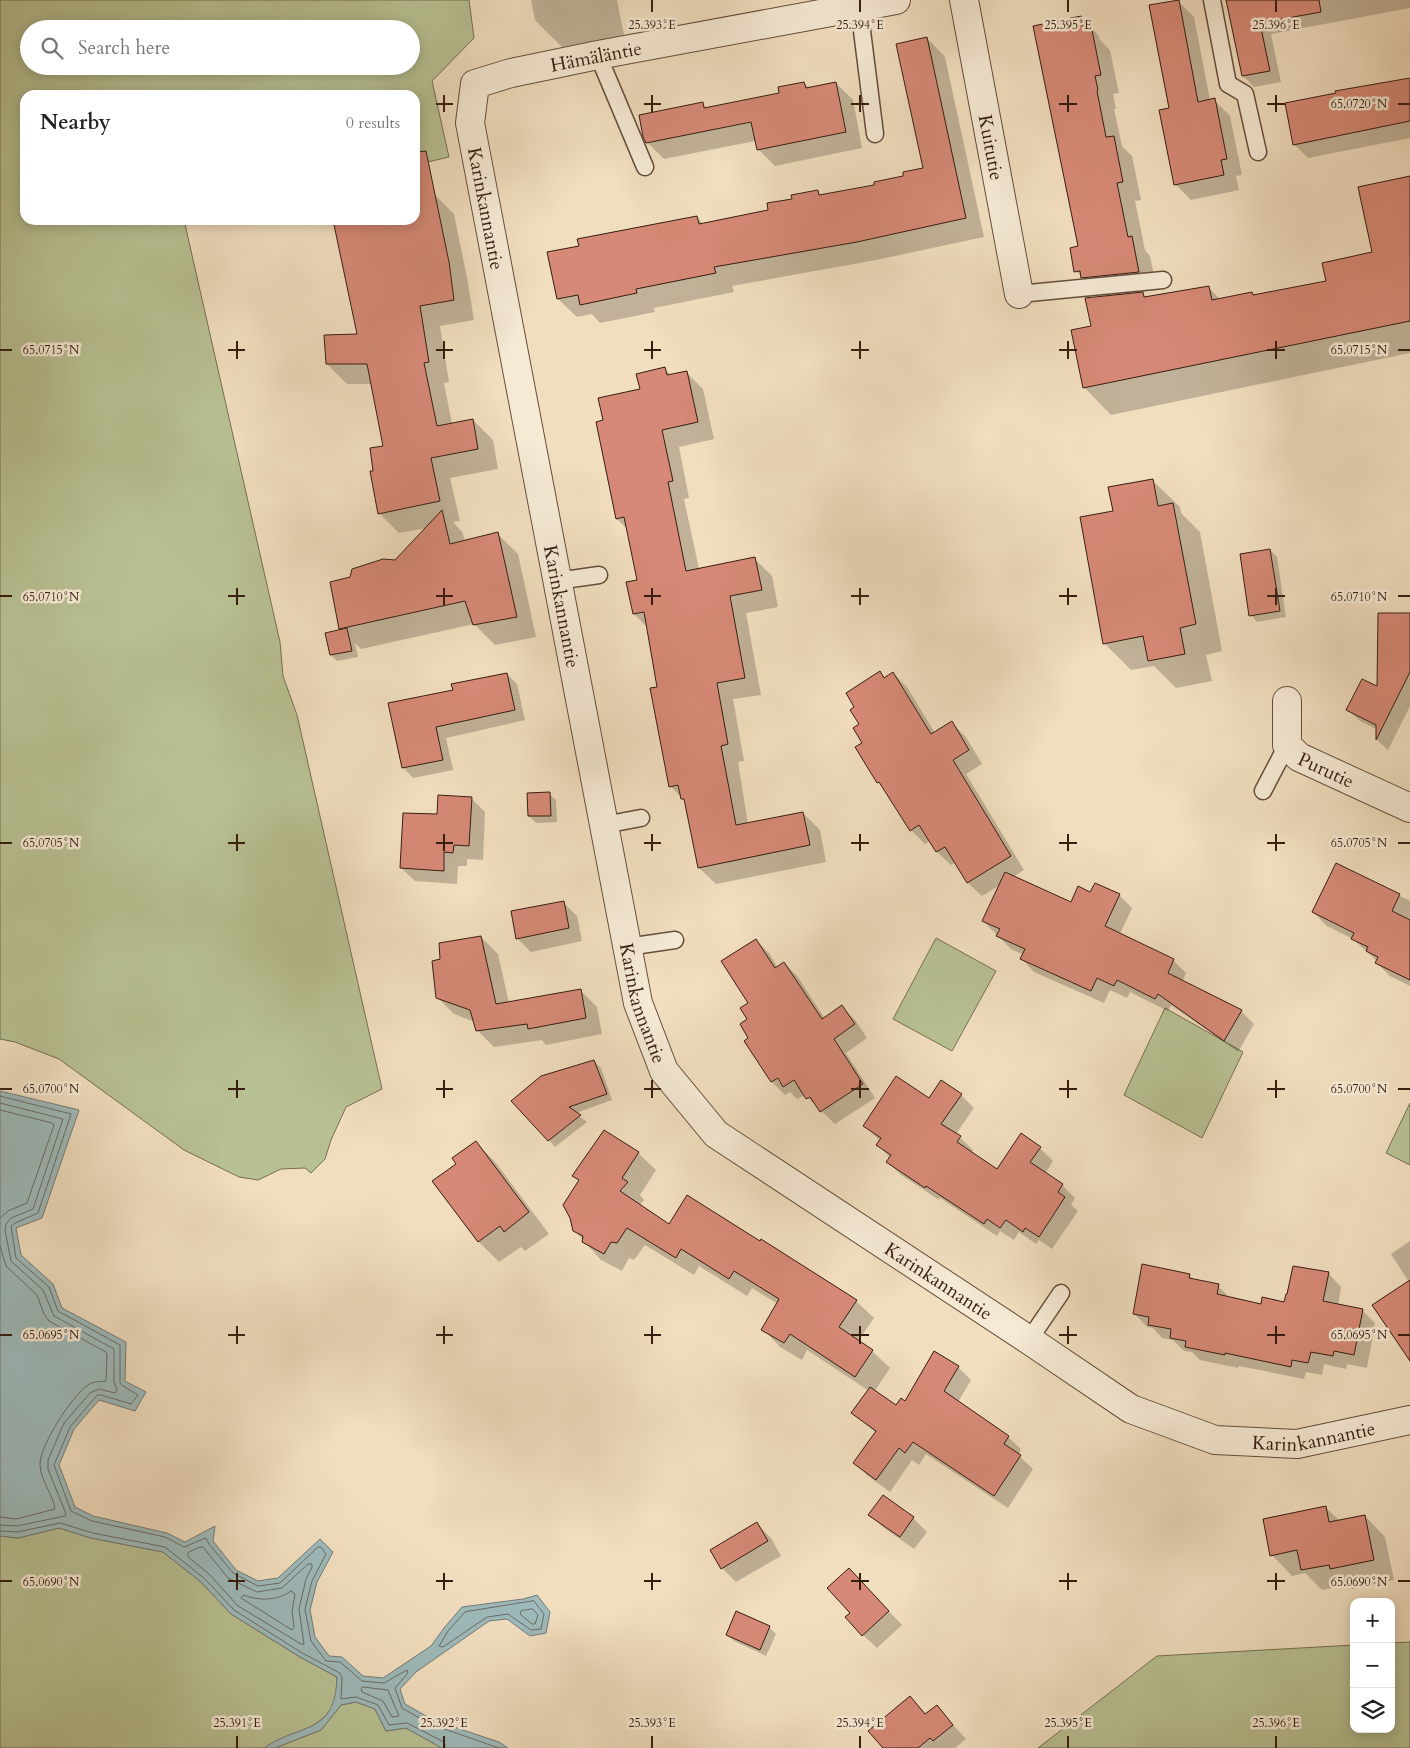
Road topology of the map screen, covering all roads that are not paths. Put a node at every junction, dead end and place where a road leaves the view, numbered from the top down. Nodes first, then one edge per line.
1 (964, 0) edge
2 (1212, 0) edge
3 (877, 3) edge
4 (598, 56) junction
5 (474, 84) joint
6 (875, 134) dead end
7 (1258, 152) dead end
8 (645, 167) dead end
9 (1163, 280) dead end
10 (1019, 294) joint
11 (599, 575) dead end
12 (557, 582) junction
13 (1287, 701) dead end
14 (1287, 744) junction
15 (1262, 791) dead end
16 (1410, 808) edge
17 (642, 818) dead end
18 (604, 825) junction
19 (675, 940) dead end
20 (627, 947) junction
21 (1061, 1293) dead end
22 (1029, 1340) junction
23 (1410, 1420) edge

1 - 10 street, Kuitutie
2 - 7 lane
3 - 4 street, Hämäläntie
3 - 6 lane
4 - 5 street, Hämäläntie
4 - 8 lane
5 - 12 street, Karinkannantie
9 - 10 lane
11 - 12 lane
12 - 18 street, Karinkannantie
13 - 14 street, Purutie
14 - 15 lane
14 - 16 street, Purutie
17 - 18 lane
18 - 20 street, Karinkannantie
19 - 20 lane
20 - 22 street, Karinkannantie
21 - 22 lane
22 - 23 street, Karinkannantie

